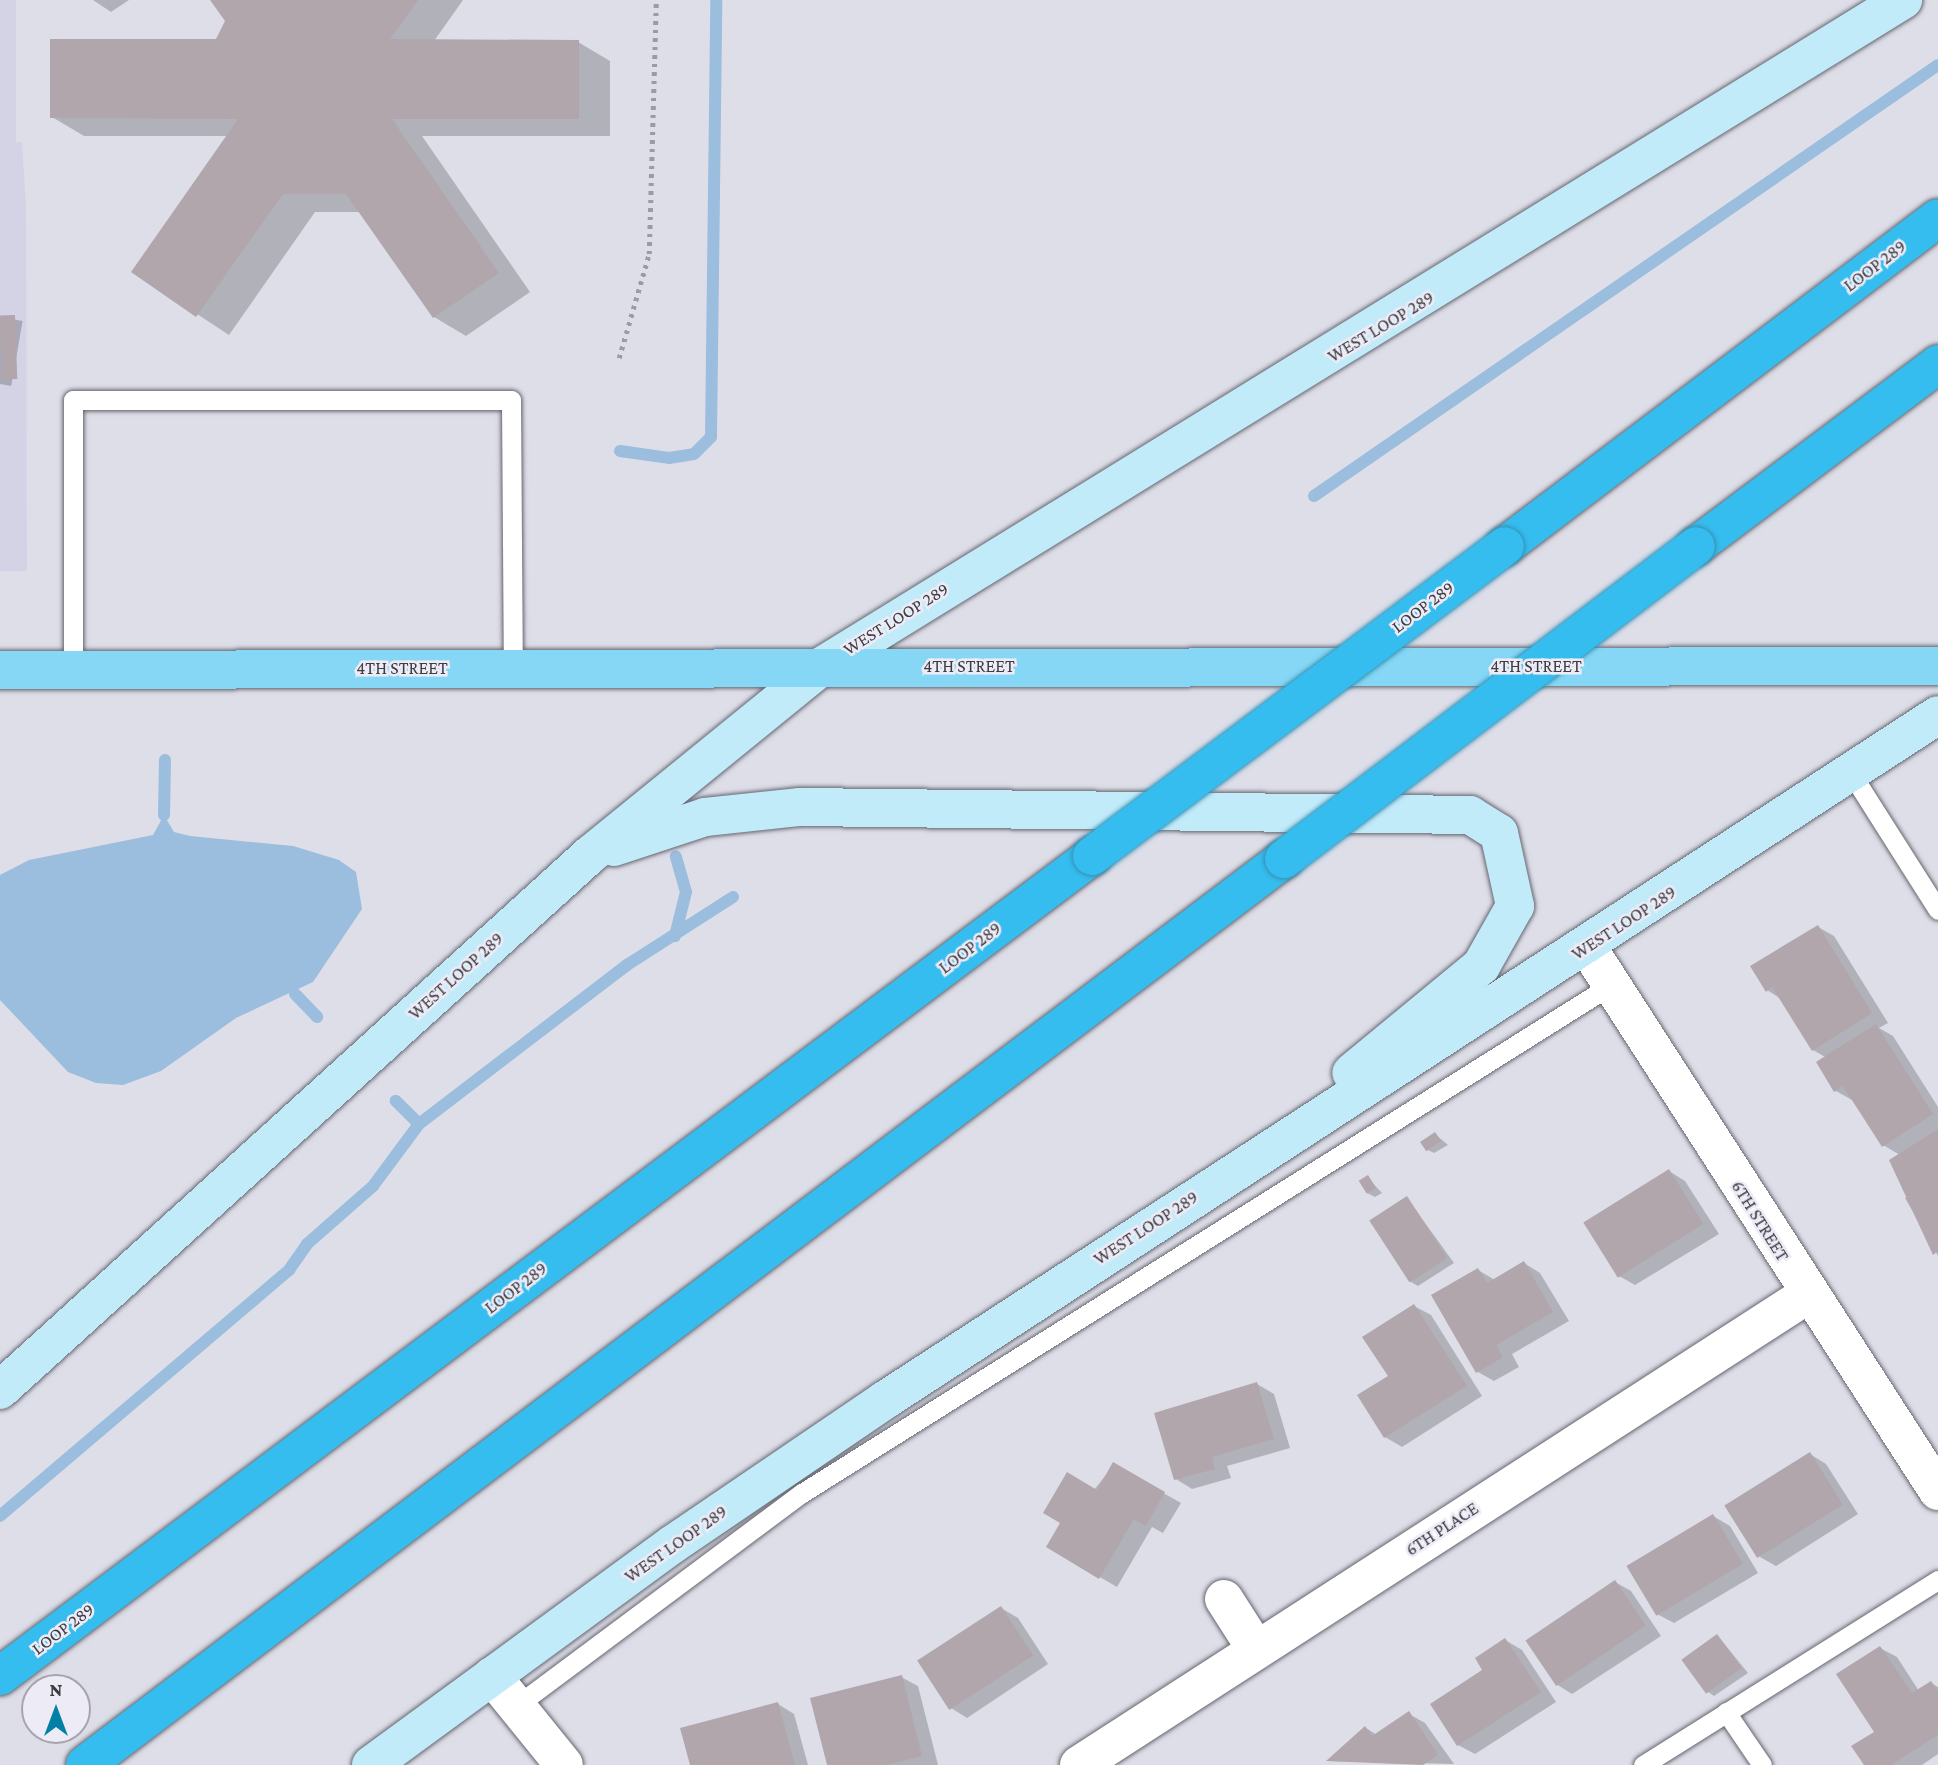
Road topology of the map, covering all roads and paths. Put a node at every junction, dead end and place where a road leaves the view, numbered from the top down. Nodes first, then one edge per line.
1 (656, 0) edge
2 (1903, 0) edge
3 (1938, 218) edge
4 (619, 358) dead end
5 (1938, 364) edge
6 (822, 666) junction
7 (1938, 666) edge
8 (513, 668) junction
9 (73, 669) junction
10 (0, 670) edge
11 (1938, 715) edge
12 (1851, 773) junction
13 (591, 854) junction
14 (1938, 911) edge
15 (1588, 948) junction
16 (1611, 985) junction
17 (1231, 1172) junction
18 (1807, 1295) junction
19 (0, 1390) edge
20 (1938, 1491) edge
21 (1938, 1580) edge
22 (1224, 1599) dead end
23 (1256, 1649) junction
24 (0, 1676) edge
25 (492, 1676) junction
26 (516, 1706) junction
27 (1726, 1712) junction
28 (85, 1765) edge
29 (371, 1765) edge
30 (564, 1765) edge
31 (1079, 1765) edge
32 (1643, 1765) edge
33 (1762, 1765) edge

1 - 4 path
2 - 6 main road, WEST LOOP 289
3 - 24 highway, LOOP 289, bridge
5 - 28 highway, bridge
6 - 7 main road, 4TH STREET
6 - 8 main road, 4TH STREET
6 - 13 main road, WEST LOOP 289
8 - 9 main road, 4TH STREET
8 - 9 lane
9 - 10 main road, 4TH STREET
11 - 12 main road, WEST LOOP 289
12 - 14 lane
12 - 15 main road, WEST LOOP 289
13 - 17 main road
13 - 19 main road, WEST LOOP 289
15 - 16 street, 6TH STREET
15 - 17 main road, WEST LOOP 289
16 - 18 street, 6TH STREET
16 - 26 lane
17 - 25 main road, WEST LOOP 289
18 - 20 street, 6TH STREET
18 - 23 street, 6TH PLACE
21 - 27 lane
22 - 23 street
23 - 31 street, 6TH PLACE
25 - 26 street
25 - 29 main road, WEST LOOP 289
26 - 30 street
27 - 32 lane
27 - 33 lane

